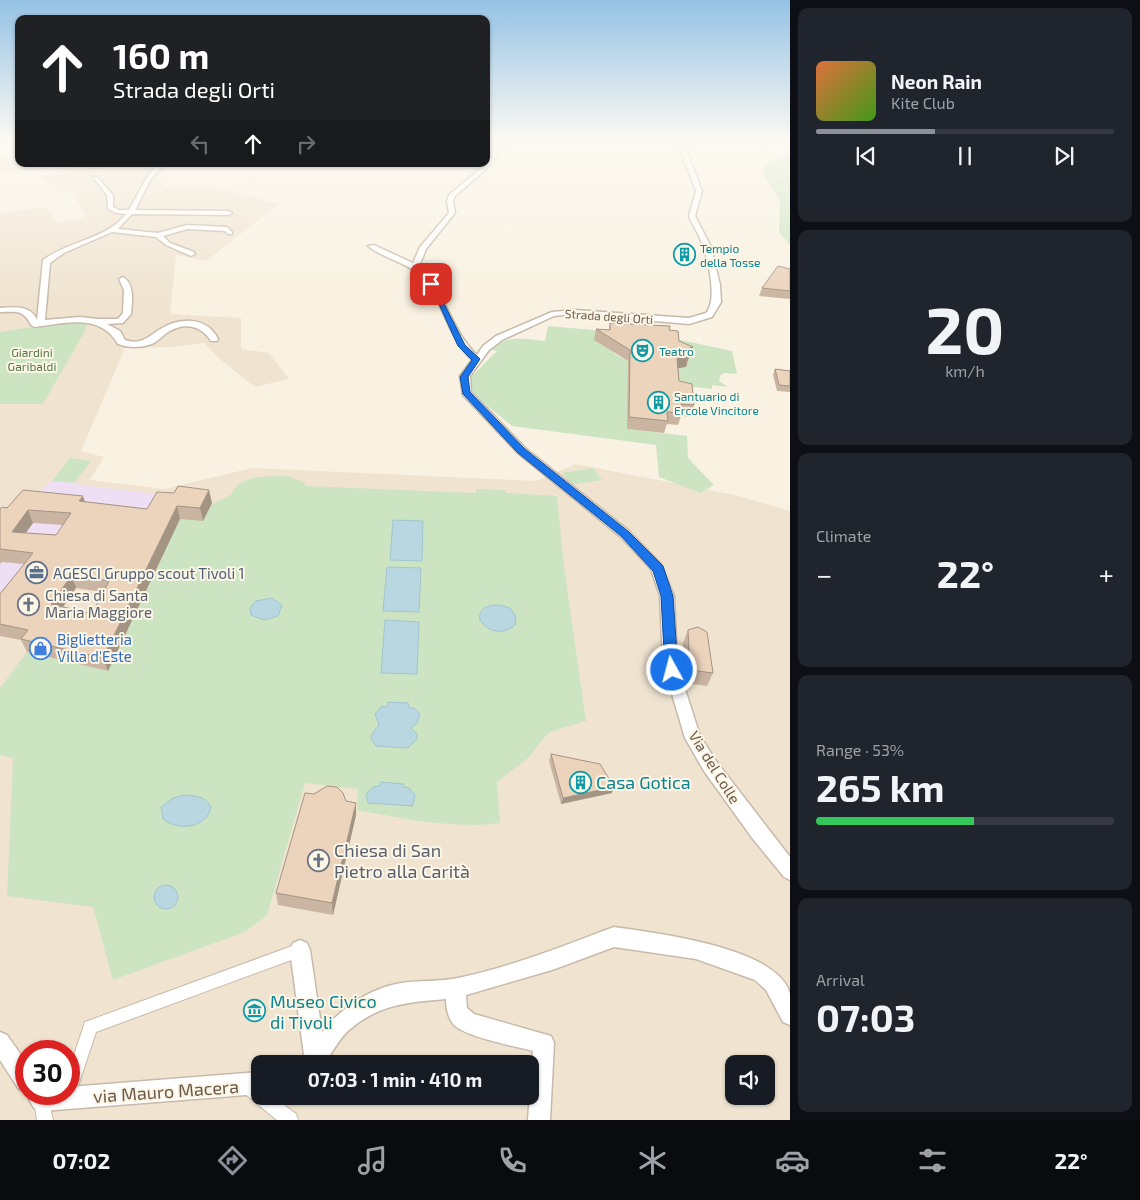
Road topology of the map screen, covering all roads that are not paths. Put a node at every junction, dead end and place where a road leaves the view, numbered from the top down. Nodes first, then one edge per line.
1 (109, 194) edge
2 (138, 194) edge
3 (453, 194) edge
4 (698, 194) edge
5 (130, 213) junction
6 (229, 213) dead end
7 (111, 230) junction
8 (230, 233) dead end
9 (158, 236) junction
10 (372, 246) dead end
11 (191, 254) dead end
12 (415, 267) junction
13 (123, 279) dead end
14 (0, 310) edge
15 (97, 322) junction
16 (35, 324) junction
17 (214, 339) dead end
18 (476, 359) junction
19 (539, 466) joint
20 (790, 871) edge
21 (300, 950) joint
22 (457, 988) junction
23 (790, 1014) edge
24 (0, 1042) edge
25 (311, 1055) edge
26 (317, 1055) edge
27 (80, 1058) edge
28 (15, 1064) edge
29 (251, 1084) edge
30 (80, 1094) edge
31 (275, 1105) edge
32 (290, 1120) edge
33 (539, 1120) edge

1 - 5 street
2 - 5 street
3 - 12 street
4 - 18 street, Strada degli Orti
5 - 6 street
5 - 7 street
7 - 9 street
7 - 16 street
8 - 9 street
9 - 11 street
10 - 12 street
12 - 18 street
13 - 15 street
14 - 16 street
15 - 16 street
15 - 17 street
18 - 19 street, Strada degli Orti
19 - 20 street, Via del Colle
21 - 25 street
21 - 27 street
22 - 23 street
22 - 26 street
22 - 33 street
24 - 28 street
29 - 30 street, via Mauro Macera
31 - 32 street

